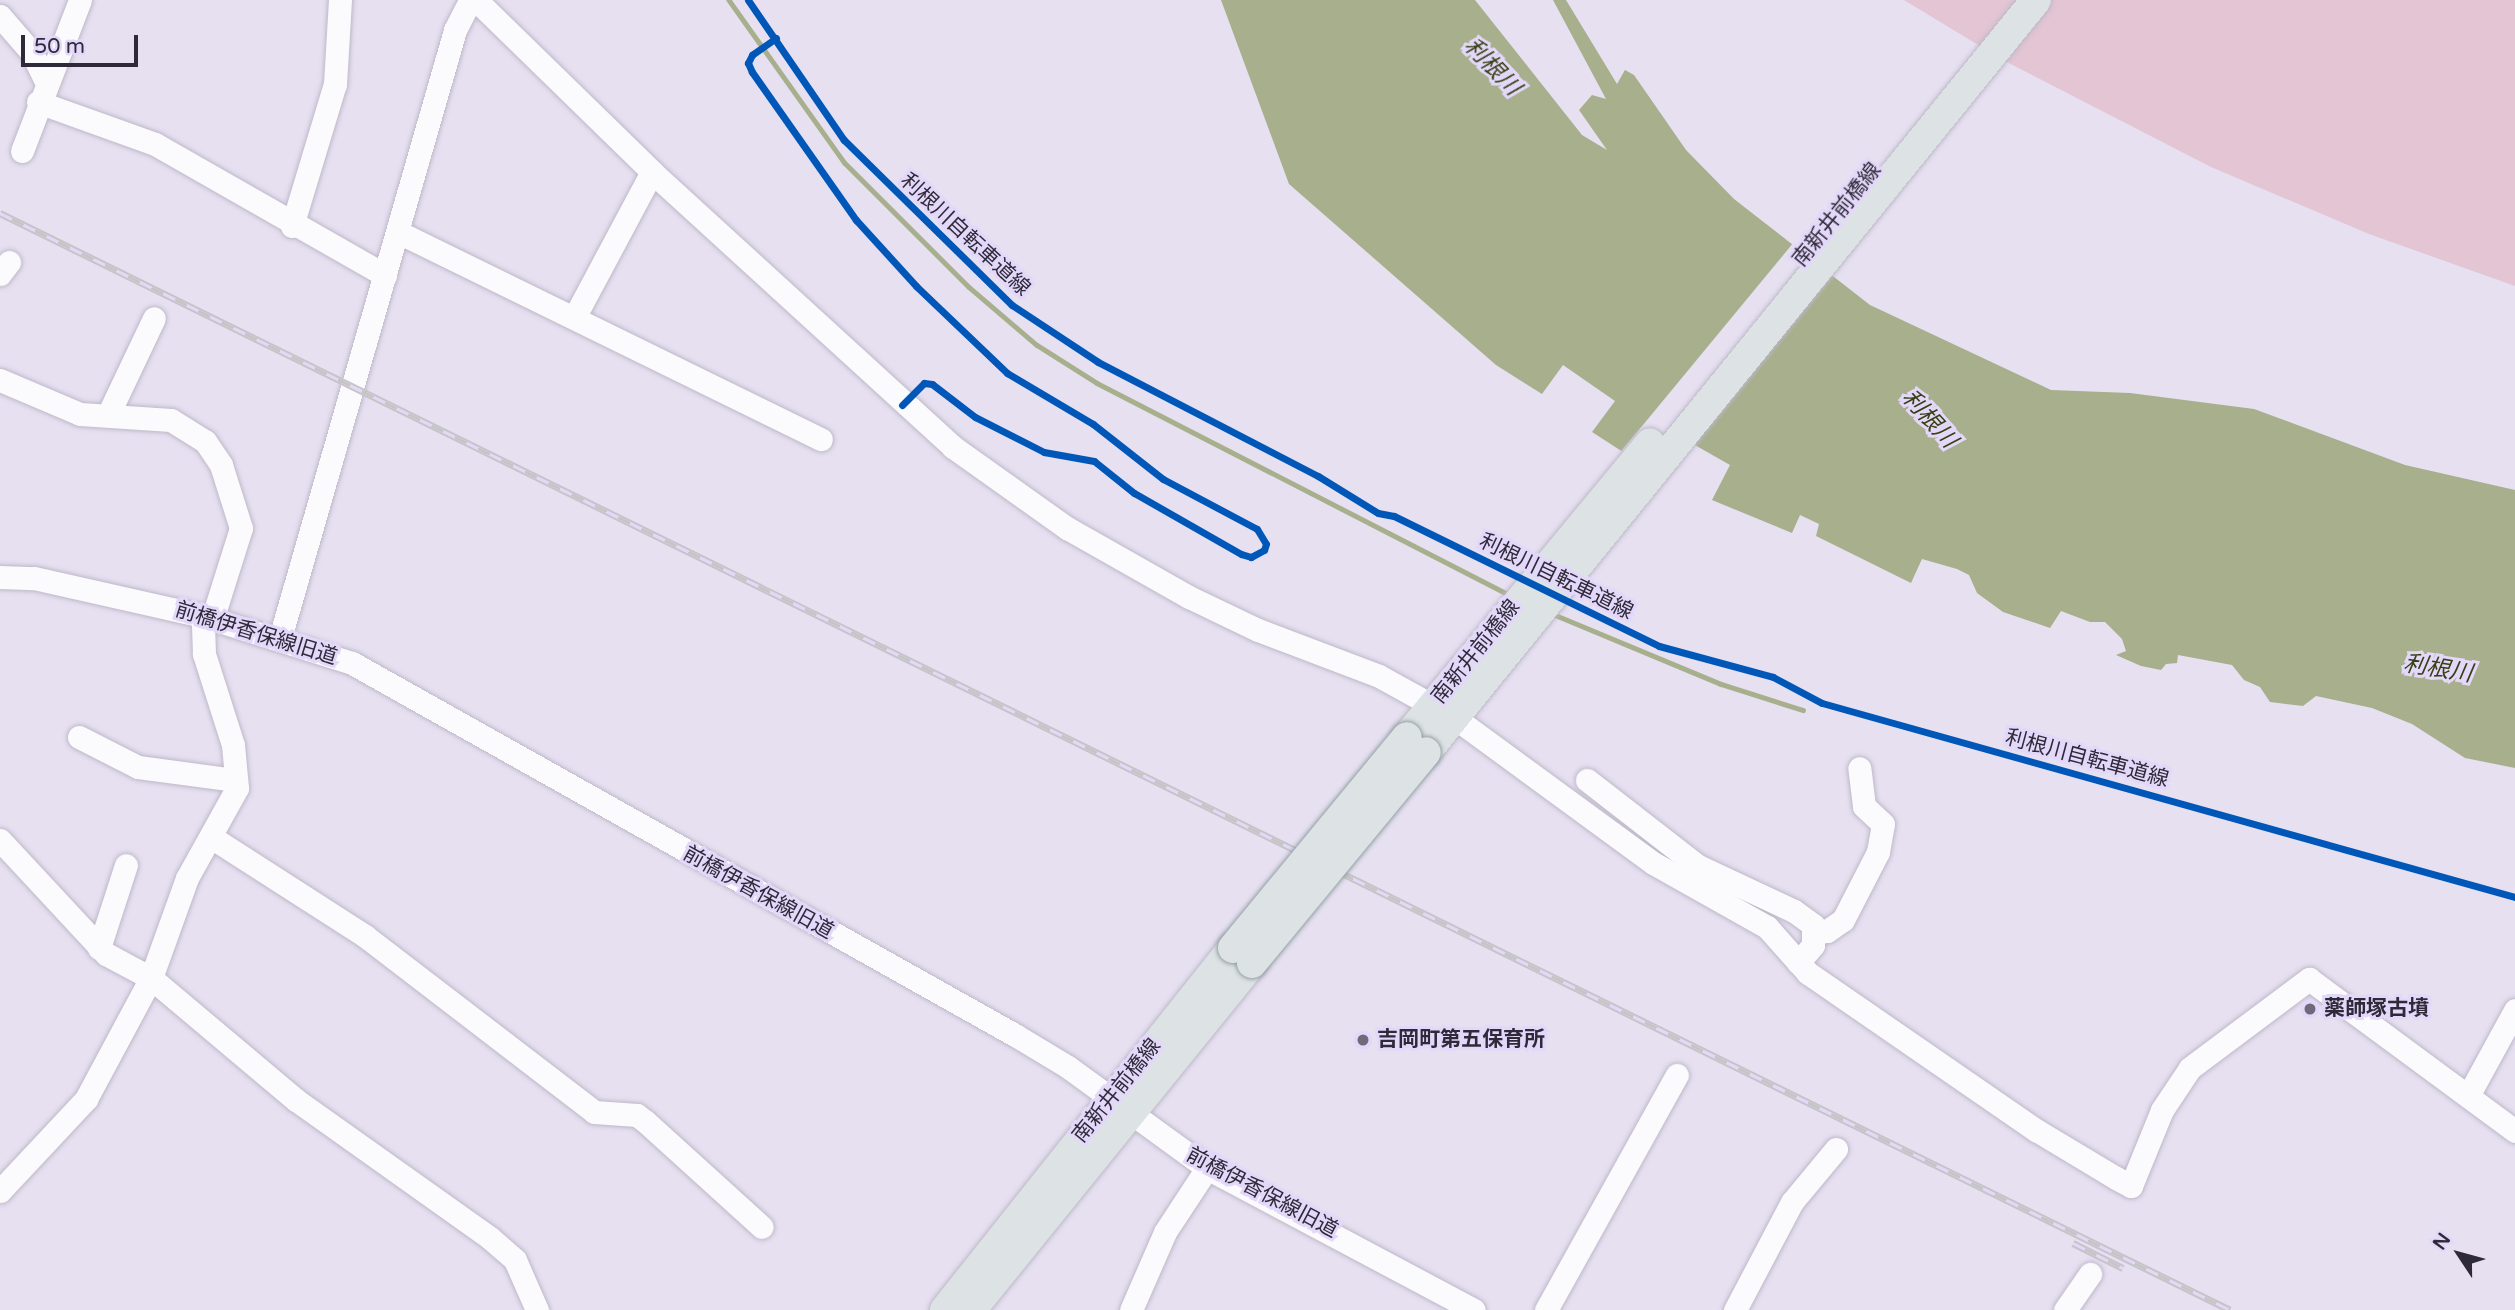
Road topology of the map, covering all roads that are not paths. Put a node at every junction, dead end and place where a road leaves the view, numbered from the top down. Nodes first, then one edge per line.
1 (80, 0) edge
2 (340, 0) edge
3 (470, 0) edge
4 (476, 0) edge
5 (2013, 0) edge
6 (2036, 0) edge
7 (0, 16) edge
8 (43, 93) junction
9 (22, 151) dead end
10 (652, 172) junction
11 (292, 226) junction
12 (398, 232) junction
13 (385, 275) junction
14 (575, 316) junction
15 (154, 318) dead end
16 (0, 380) edge
17 (108, 415) junction
18 (821, 439) dead end
19 (0, 577) edge
20 (208, 618) junction
21 (280, 638) junction
22 (1468, 681) junction
23 (1444, 711) junction
24 (79, 737) dead end
25 (1859, 768) dead end
26 (236, 780) junction
27 (1587, 780) dead end
28 (211, 837) junction
29 (0, 840) edge
30 (126, 866) dead end
31 (1816, 932) junction
32 (99, 948) junction
33 (1798, 963) junction
34 (151, 978) junction
35 (2515, 1010) edge
36 (1677, 1075) dead end
37 (2468, 1096) junction
38 (1120, 1106) junction
39 (2515, 1131) edge
40 (1836, 1149) dead end
41 (1207, 1168) junction
42 (0, 1191) edge
43 (762, 1227) dead end
44 (2091, 1274) dead end
45 (537, 1310) edge
46 (945, 1310) edge
47 (971, 1310) edge
48 (1131, 1310) edge
49 (1474, 1310) edge
50 (1546, 1310) edge
51 (1735, 1310) edge
52 (2065, 1310) edge

1 - 8 street
2 - 11 street
3 - 12 street
4 - 10 street
5 - 22 main road, 南新井前橋線
6 - 22 main road, 南新井前橋線
7 - 8 street
8 - 9 street
8 - 11 street
10 - 14 street
10 - 23 street
11 - 13 street
12 - 13 street
12 - 14 street
13 - 21 street
14 - 18 street
15 - 17 street
16 - 17 street
17 - 20 street
19 - 20 street, 前橋伊香保線旧道
20 - 21 street, 前橋伊香保線旧道
20 - 26 street
21 - 38 street, 前橋伊香保線旧道
22 - 23 main road, 南新井前橋線
23 - 33 street
23 - 38 main road, 南新井前橋線, bridge
24 - 26 street
25 - 31 street
26 - 28 street
27 - 31 street
28 - 34 street
28 - 43 street
29 - 32 street
30 - 32 street
31 - 33 street
32 - 34 street
33 - 37 street
34 - 42 street
34 - 45 street
35 - 37 street
36 - 50 street
37 - 39 street
38 - 41 street, 前橋伊香保線旧道
38 - 46 main road, 南新井前橋線
38 - 47 main road, 南新井前橋線
40 - 51 street
41 - 48 street
41 - 49 street, 前橋伊香保線旧道
44 - 52 street

